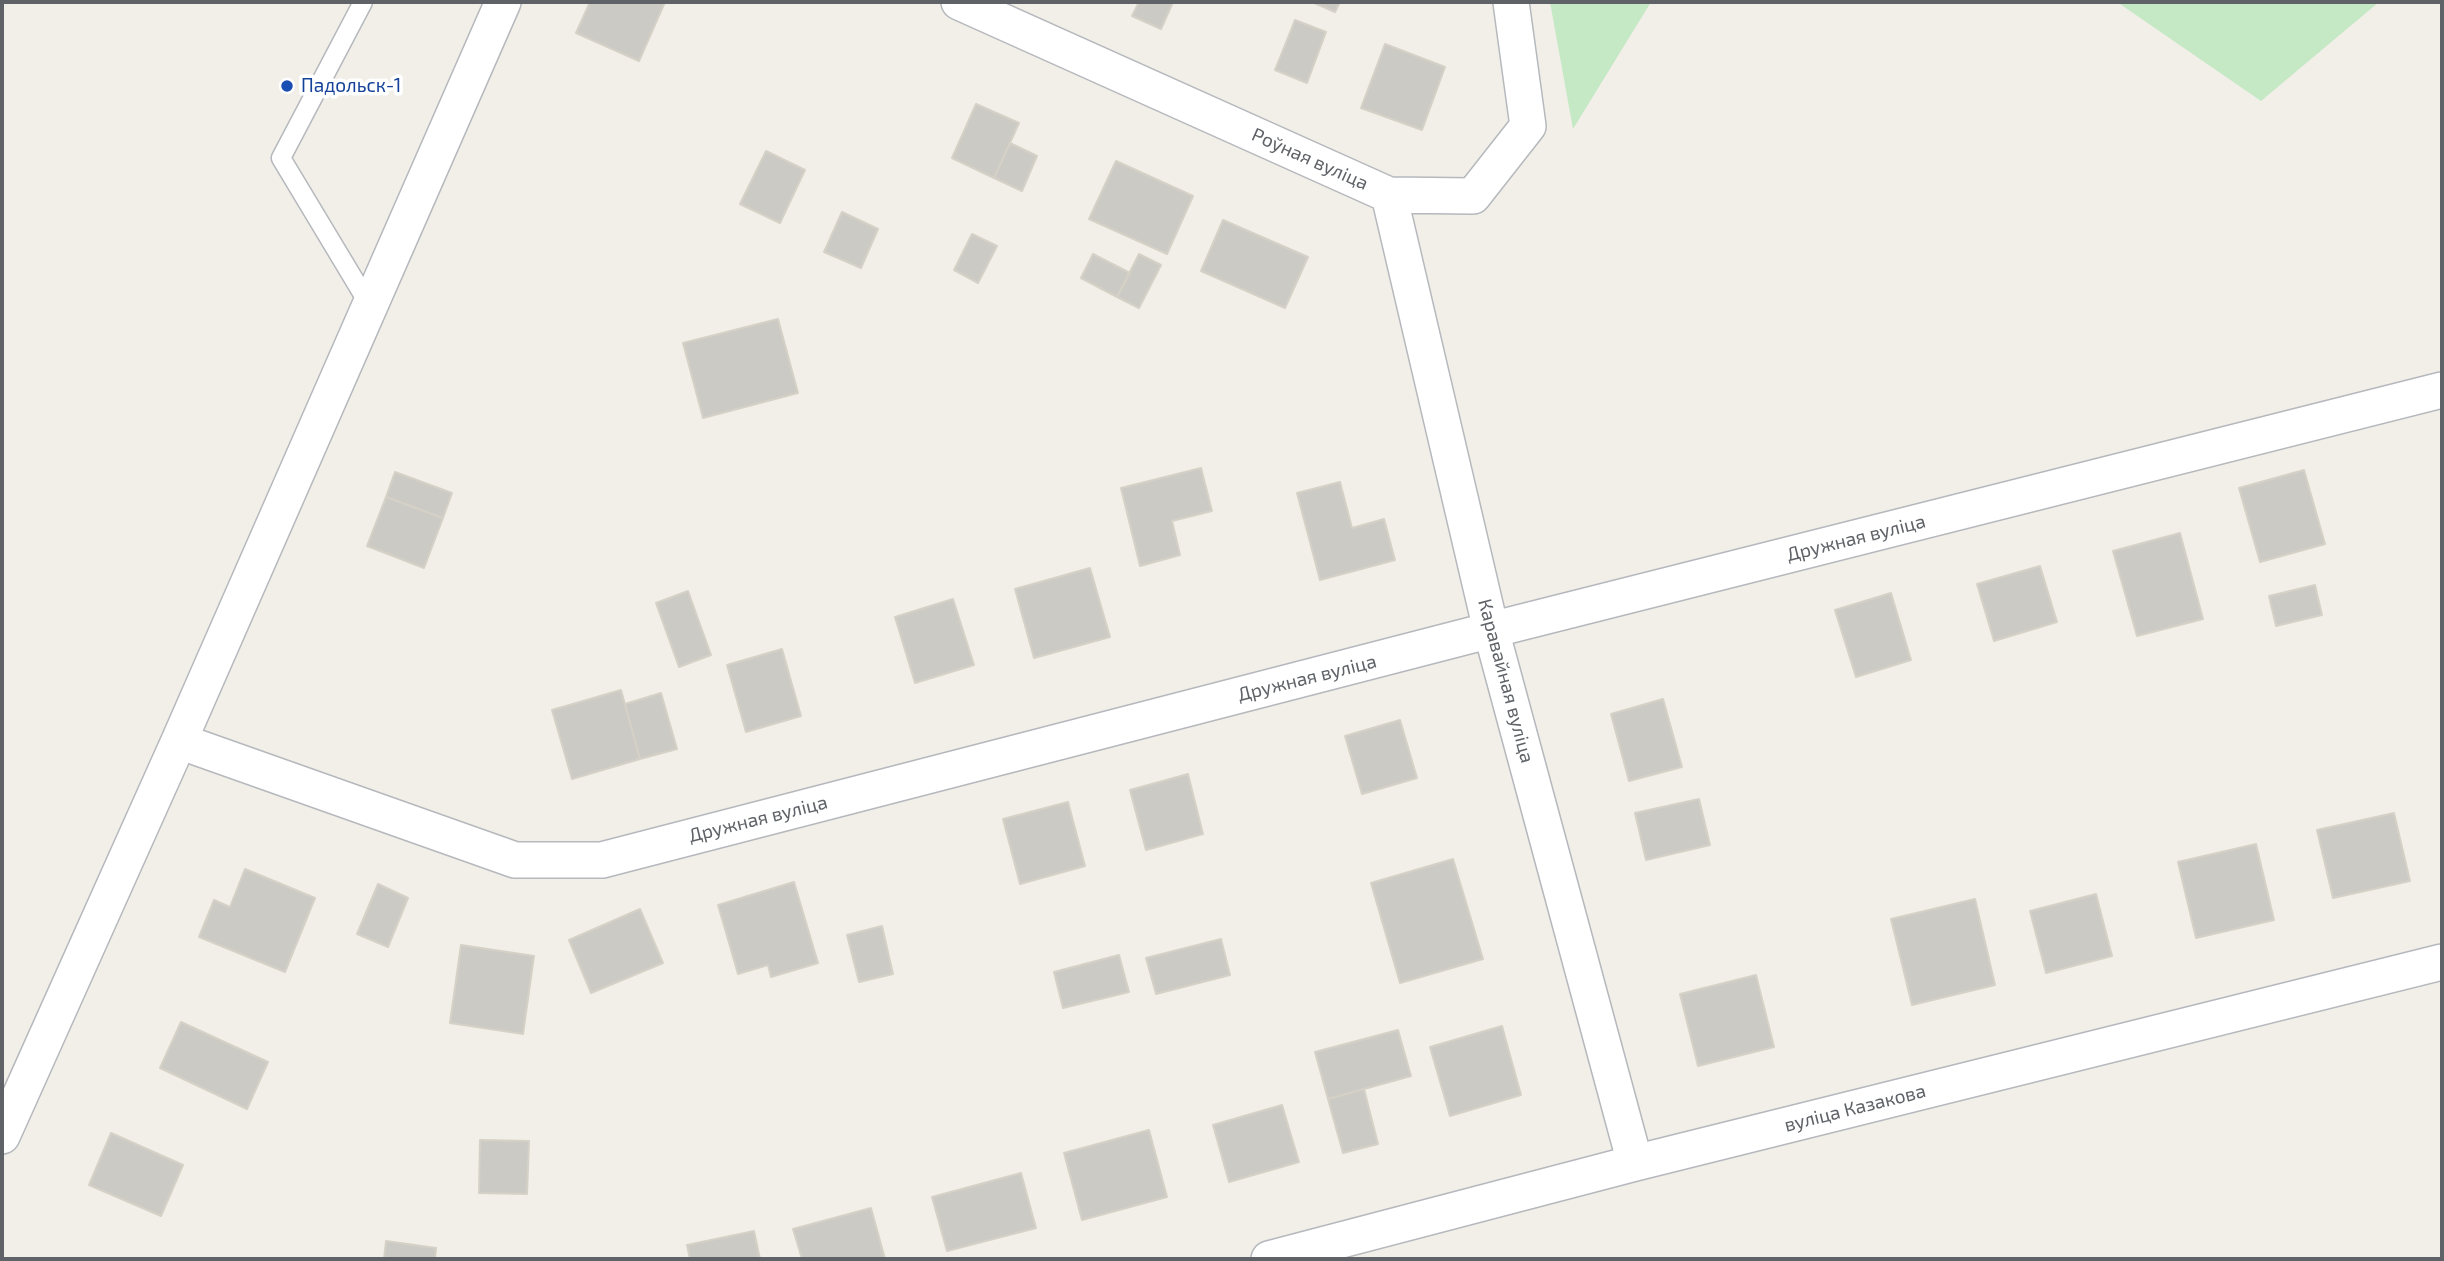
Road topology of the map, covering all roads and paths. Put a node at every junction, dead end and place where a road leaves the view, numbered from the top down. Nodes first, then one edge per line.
1 (363, 2) edge
2 (503, 2) edge
3 (959, 2) edge
4 (1511, 2) edge
5 (1389, 195) junction
6 (370, 306) junction
7 (2442, 390) edge
8 (1492, 630) junction
9 (179, 741) junction
10 (2442, 962) edge
11 (2, 1136) edge
12 (1635, 1163) junction
13 (1269, 1259) edge

1 - 6 lane
2 - 6 street
3 - 5 street, Роўная вуліца
4 - 5 street, Роўная вуліца
5 - 8 street, Каравайная вуліца
6 - 9 street
7 - 8 street, Дружная вуліца
8 - 9 street, Дружная вуліца
8 - 12 street, Каравайная вуліца
9 - 11 street
10 - 12 street, вуліца Казакова
12 - 13 street, вуліца Казакова

